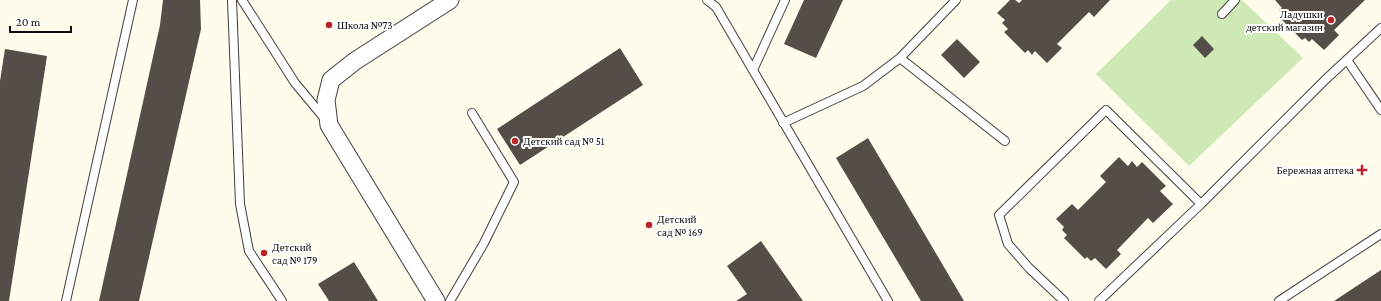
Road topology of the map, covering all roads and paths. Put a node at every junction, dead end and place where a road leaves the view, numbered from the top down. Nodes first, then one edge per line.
1 (133, 0) edge
2 (232, 0) edge
3 (242, 0) edge
4 (450, 0) edge
5 (707, 0) edge
6 (786, 0) edge
7 (956, 0) edge
8 (1235, 0) edge
9 (1222, 14) dead end
10 (1381, 28) edge
11 (900, 58) junction
12 (1347, 60) junction
13 (752, 70) junction
14 (1381, 110) edge
15 (472, 112) dead end
16 (784, 123) junction
17 (329, 124) junction
18 (1005, 141) dead end
19 (1201, 204) junction
20 (1381, 234) edge
21 (66, 301) edge
22 (282, 301) edge
23 (436, 301) edge
24 (450, 301) edge
25 (888, 301) edge
26 (1064, 301) edge
27 (1099, 301) edge
28 (1279, 301) edge

1 - 21 lane
2 - 22 lane
3 - 17 lane
4 - 17 street
5 - 13 lane
6 - 13 lane
7 - 11 lane
8 - 9 lane
10 - 12 lane
11 - 16 lane
11 - 18 lane
12 - 14 lane
12 - 19 lane
13 - 16 lane
15 - 24 lane
16 - 25 lane
17 - 23 street
19 - 26 lane
19 - 27 lane
20 - 28 lane

